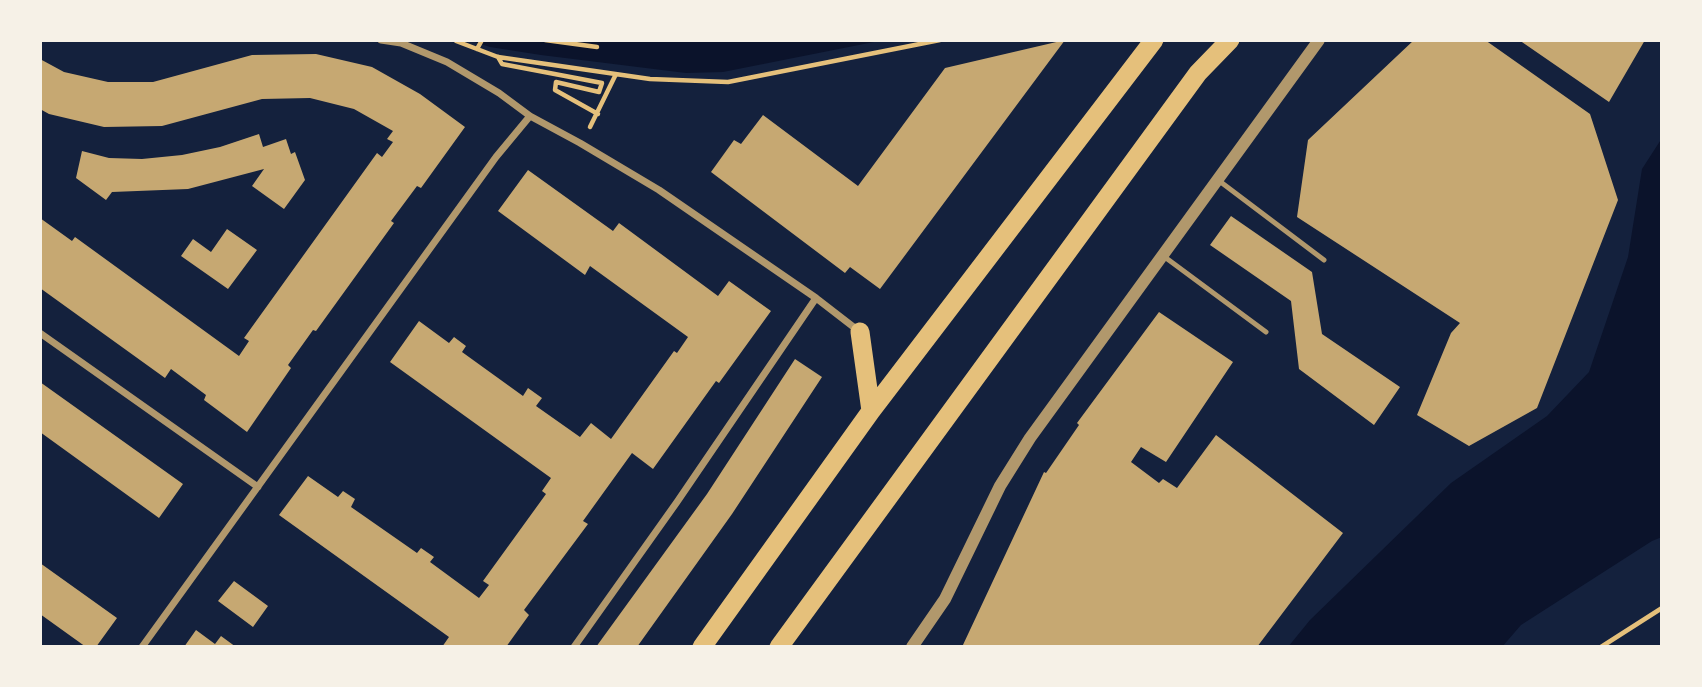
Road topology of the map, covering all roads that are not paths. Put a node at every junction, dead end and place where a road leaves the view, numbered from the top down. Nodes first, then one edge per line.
1 (381, 40) edge
2 (1154, 40) edge
3 (1230, 40) edge
4 (1320, 40) edge
5 (530, 116) junction
6 (1218, 180) junction
7 (1162, 255) junction
8 (1324, 260) dead end
9 (816, 298) junction
10 (860, 332) joint
11 (1266, 332) dead end
12 (40, 333) edge
13 (872, 411) junction
14 (258, 487) junction
15 (142, 647) edge
16 (574, 647) edge
17 (702, 647) edge
18 (779, 647) edge
19 (912, 647) edge

1 - 5 street
2 - 13 highway
3 - 18 highway
4 - 6 street
5 - 9 street
5 - 14 street
6 - 7 street
6 - 8 lane
7 - 11 lane
7 - 19 street
9 - 10 street
9 - 16 street
10 - 13 highway
12 - 14 street
13 - 17 highway
14 - 15 street

